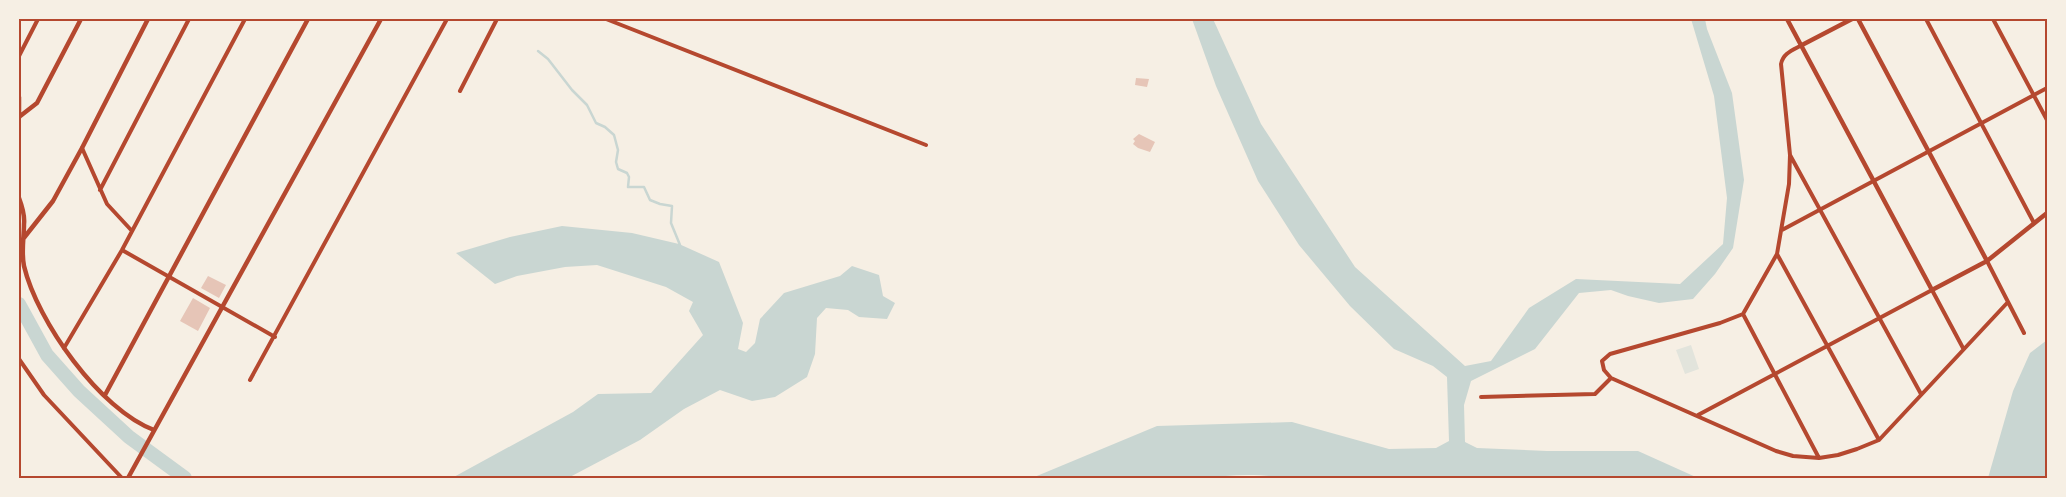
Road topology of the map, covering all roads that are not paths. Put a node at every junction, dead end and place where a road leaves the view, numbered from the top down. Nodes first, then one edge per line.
1 (38, 19) edge
2 (81, 19) edge
3 (148, 19) edge
4 (189, 19) edge
5 (245, 19) edge
6 (308, 19) edge
7 (381, 19) edge
8 (447, 19) edge
9 (497, 19) edge
10 (606, 19) edge
11 (1787, 19) edge
12 (1852, 19) edge
13 (1858, 19) edge
14 (1926, 19) edge
15 (1993, 19) edge
16 (1802, 45) junction
17 (19, 56) edge
18 (2047, 88) edge
19 (460, 91) dead end
20 (2034, 95) junction
21 (19, 97) edge
22 (19, 118) edge
23 (2047, 120) edge
24 (1981, 123) junction
25 (926, 145) dead end
26 (82, 148) junction
27 (1928, 151) junction
28 (1790, 155) junction
29 (1874, 181) junction
30 (100, 190) junction
31 (19, 198) edge
32 (1820, 210) junction
33 (2047, 213) edge
34 (2034, 223) junction
35 (1782, 230) junction
36 (132, 231) junction
37 (22, 240) junction
38 (122, 250) junction
39 (1778, 254) junction
40 (1987, 261) junction
41 (169, 277) junction
42 (1932, 290) junction
43 (2008, 302) junction
44 (222, 307) junction
45 (1743, 314) junction
46 (1879, 318) junction
47 (2024, 333) dead end
48 (275, 337) junction
49 (1827, 346) junction
50 (64, 348) junction
51 (1963, 348) junction
52 (19, 359) edge
53 (1774, 374) junction
54 (1611, 378) junction
55 (250, 380) dead end
56 (1921, 394) junction
57 (105, 395) junction
58 (1481, 397) dead end
59 (1698, 415) junction
60 (154, 430) junction
61 (1879, 440) junction
62 (1819, 458) junction
63 (122, 478) edge
64 (128, 478) edge

1 - 17 street
2 - 22 street
3 - 26 street
4 - 30 street
5 - 36 street
6 - 41 street
7 - 44 street
8 - 48 street
9 - 19 street
10 - 25 street
11 - 16 street
12 - 16 street
13 - 27 street
14 - 24 street
15 - 20 street
16 - 28 street
16 - 29 street
18 - 20 street
20 - 23 street
20 - 24 street
21 - 22 street
24 - 27 street
24 - 34 street
26 - 30 street
26 - 37 street
27 - 29 street
27 - 40 street
28 - 32 street
28 - 35 street
29 - 32 street
29 - 42 street
30 - 36 street
31 - 37 street
32 - 35 street
32 - 46 street
33 - 34 street
34 - 40 street
35 - 39 street
36 - 38 street
37 - 50 street
38 - 41 street
38 - 50 street
39 - 45 street
39 - 49 street
40 - 42 street
40 - 43 street
41 - 44 street
41 - 57 street
42 - 46 street
42 - 51 street
43 - 47 street
43 - 51 street
44 - 48 street
44 - 60 street
45 - 53 street
45 - 54 street
46 - 49 street
46 - 56 street
48 - 55 street
49 - 53 street
49 - 61 street
50 - 57 street
51 - 56 street
52 - 63 street
53 - 59 street
53 - 62 street
54 - 58 street
54 - 59 street
56 - 61 street
57 - 60 street
59 - 62 street
60 - 64 street
61 - 62 street

